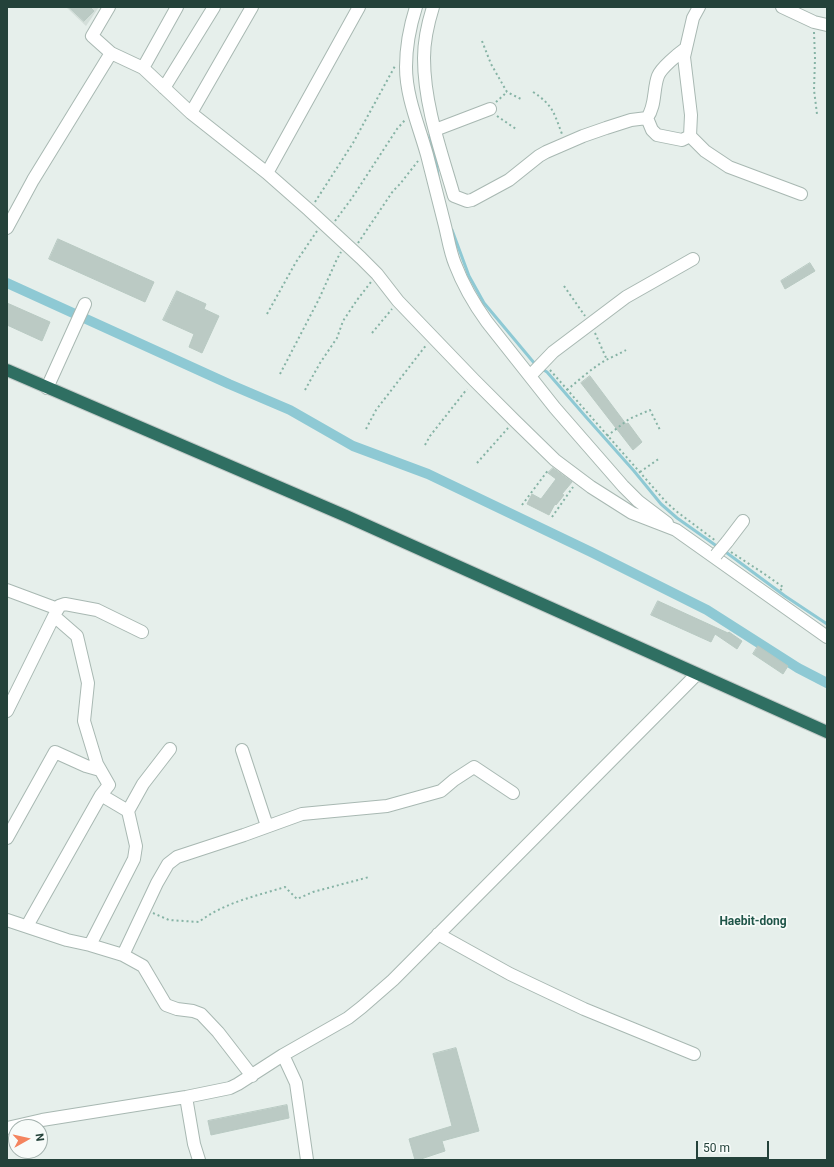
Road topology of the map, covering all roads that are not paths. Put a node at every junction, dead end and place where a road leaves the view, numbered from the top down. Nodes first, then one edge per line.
1 (109, 7) edge
2 (177, 7) edge
3 (214, 7) edge
4 (252, 7) edge
5 (359, 7) edge
6 (416, 7) edge
7 (433, 7) edge
8 (699, 7) edge
9 (782, 7) edge
10 (827, 25) edge
11 (685, 49) junction
12 (112, 53) junction
13 (143, 68) junction
14 (164, 88) junction
15 (490, 109) road end
16 (191, 113) junction
17 (647, 118) junction
18 (435, 130) junction
19 (690, 136) junction
20 (267, 173) junction
21 (801, 194) dead end
22 (7, 228) edge
23 (693, 258) dead end
24 (86, 304) dead end
25 (7, 370) edge
26 (530, 376) junction
27 (47, 388) junction
28 (638, 501) junction
29 (632, 513) junction
30 (743, 521) dead end
31 (676, 530) junction
32 (715, 556) junction
33 (7, 590) edge
34 (56, 612) junction
35 (142, 632) dead end
36 (827, 637) edge
37 (697, 674) junction
38 (7, 711) edge
39 (827, 732) edge
40 (170, 749) dead end
41 (242, 750) dead end
42 (100, 770) junction
43 (513, 793) dead end
44 (101, 795) junction
45 (128, 811) junction
46 (267, 826) junction
47 (7, 838) edge
48 (7, 920) edge
49 (27, 926) junction
50 (438, 934) junction
51 (90, 945) junction
52 (123, 955) junction
53 (694, 1054) dead end
54 (284, 1055) junction
55 (252, 1076) junction
56 (186, 1097) junction
57 (7, 1128) edge
58 (199, 1160) edge
59 (307, 1160) edge

1 - 12 street
2 - 13 street
3 - 14 street
4 - 16 street
5 - 20 street
6 - 26 street
7 - 18 street
8 - 11 street
9 - 10 street
11 - 17 street
11 - 19 street
12 - 13 street
12 - 22 street
13 - 14 street
14 - 16 street
15 - 18 street
16 - 20 street
17 - 18 street
17 - 19 street
19 - 21 street
20 - 29 street
23 - 26 street
24 - 27 street
25 - 27 highway
26 - 28 street
27 - 37 highway
28 - 29 street
28 - 31 street
29 - 31 street
30 - 32 street, bridge
31 - 32 street
32 - 36 street
33 - 34 street
34 - 35 street
34 - 38 street
34 - 42 street
37 - 39 highway
37 - 50 street
40 - 45 street
41 - 46 street
42 - 44 street
42 - 47 street
43 - 46 street
44 - 45 street
44 - 49 street
45 - 51 street
46 - 52 street
48 - 49 street
49 - 51 street
50 - 53 street
50 - 54 street
51 - 52 street
52 - 55 street
54 - 55 street
54 - 59 street
55 - 56 street
56 - 57 street
56 - 58 street

